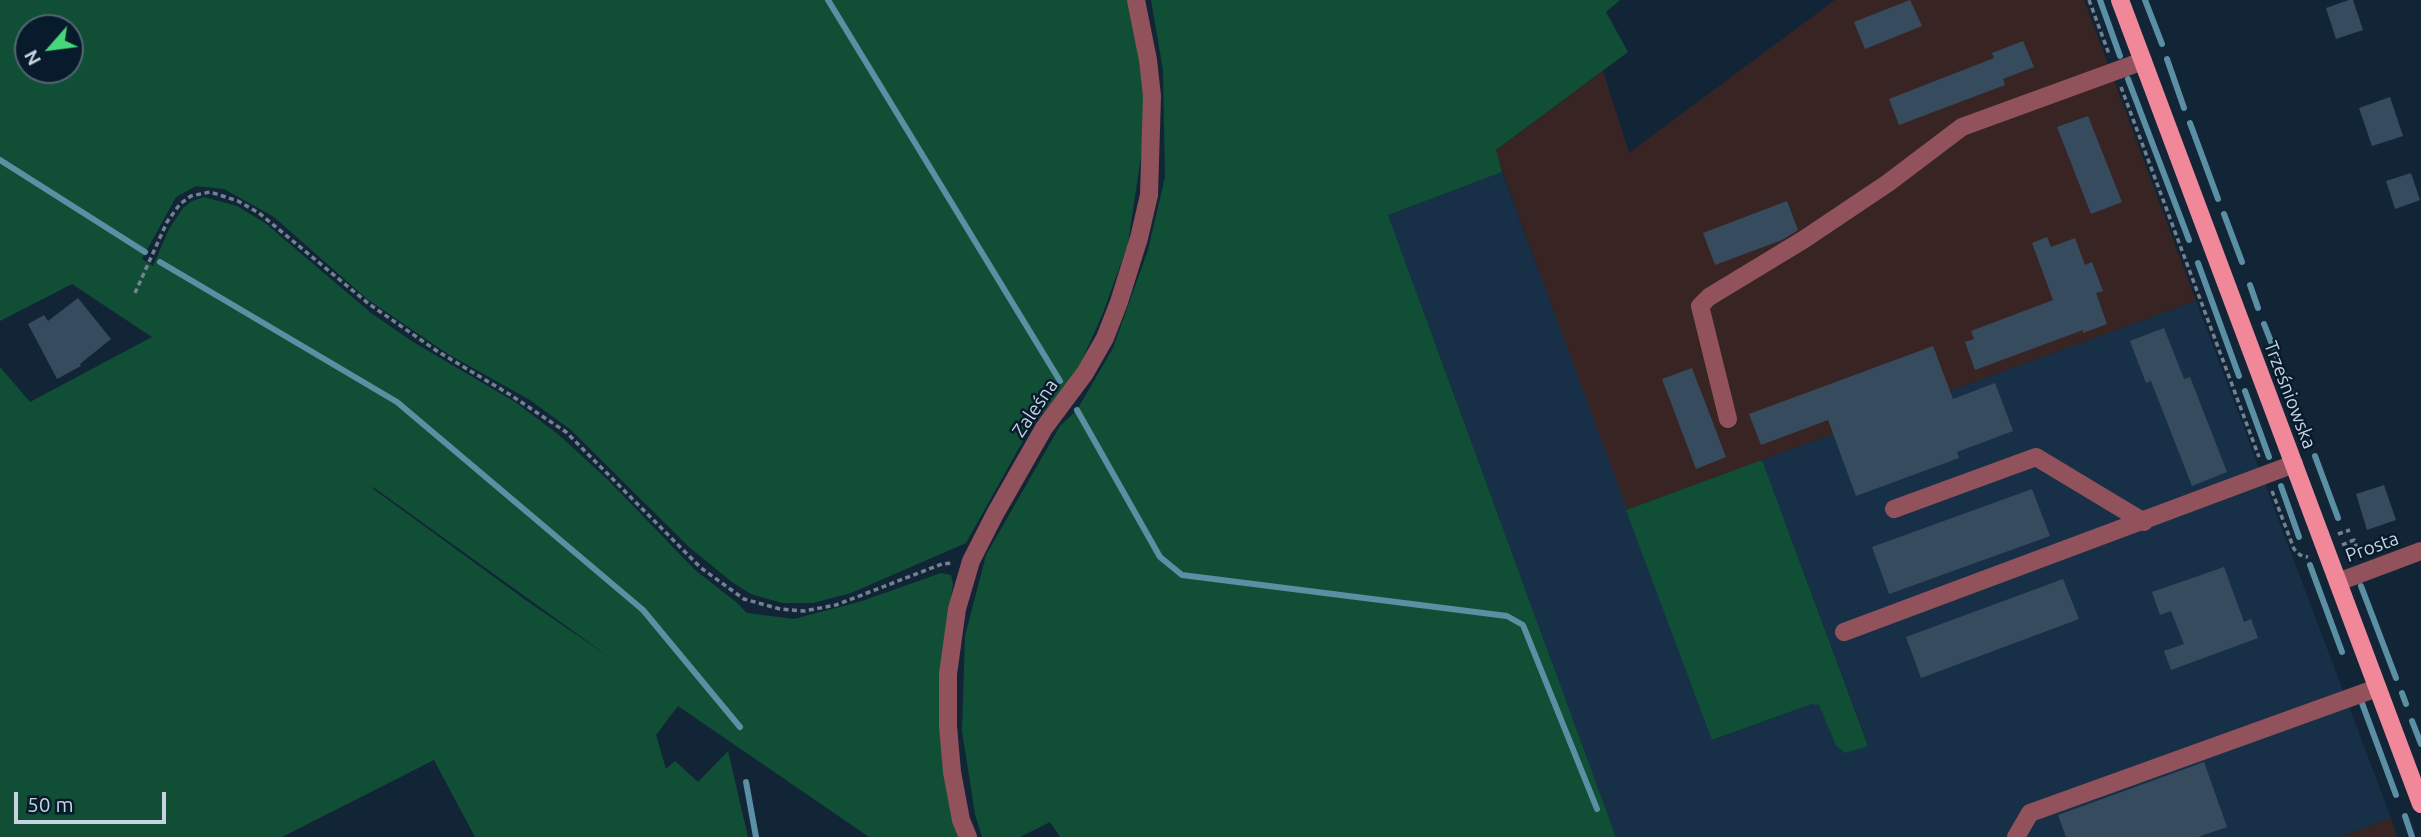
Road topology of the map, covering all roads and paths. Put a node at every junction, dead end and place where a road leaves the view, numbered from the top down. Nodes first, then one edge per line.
1 (1136, 0) edge
2 (2089, 0) edge
3 (2120, 0) edge
4 (2143, 61) junction
5 (2115, 69) junction
6 (135, 293) dead end
7 (1728, 419) dead end
8 (2294, 464) junction
9 (2266, 475) junction
10 (1894, 509) dead end
11 (2144, 522) junction
12 (2326, 551) junction
13 (2421, 551) edge
14 (971, 561) junction
15 (2366, 570) junction
16 (2338, 582) junction
17 (1844, 632) dead end
18 (2377, 688) junction
19 (2421, 804) edge
20 (968, 837) edge
21 (2016, 837) edge

1 - 14 street, Zaleśna
2 - 5 path
3 - 4 main road, Trześniowska
4 - 5 street
4 - 8 main road, Trześniowska
5 - 7 street
5 - 9 path
6 - 14 path
8 - 9 street
8 - 12 main road, Trześniowska
9 - 11 street
9 - 12 path
10 - 11 street
11 - 17 street
12 - 15 path
12 - 16 main road, Trześniowska
13 - 15 street, Prosta
14 - 20 street, Zaleśna
15 - 16 street, Prosta
16 - 18 main road, Trześniowska
18 - 19 main road, Trześniowska
18 - 21 street

